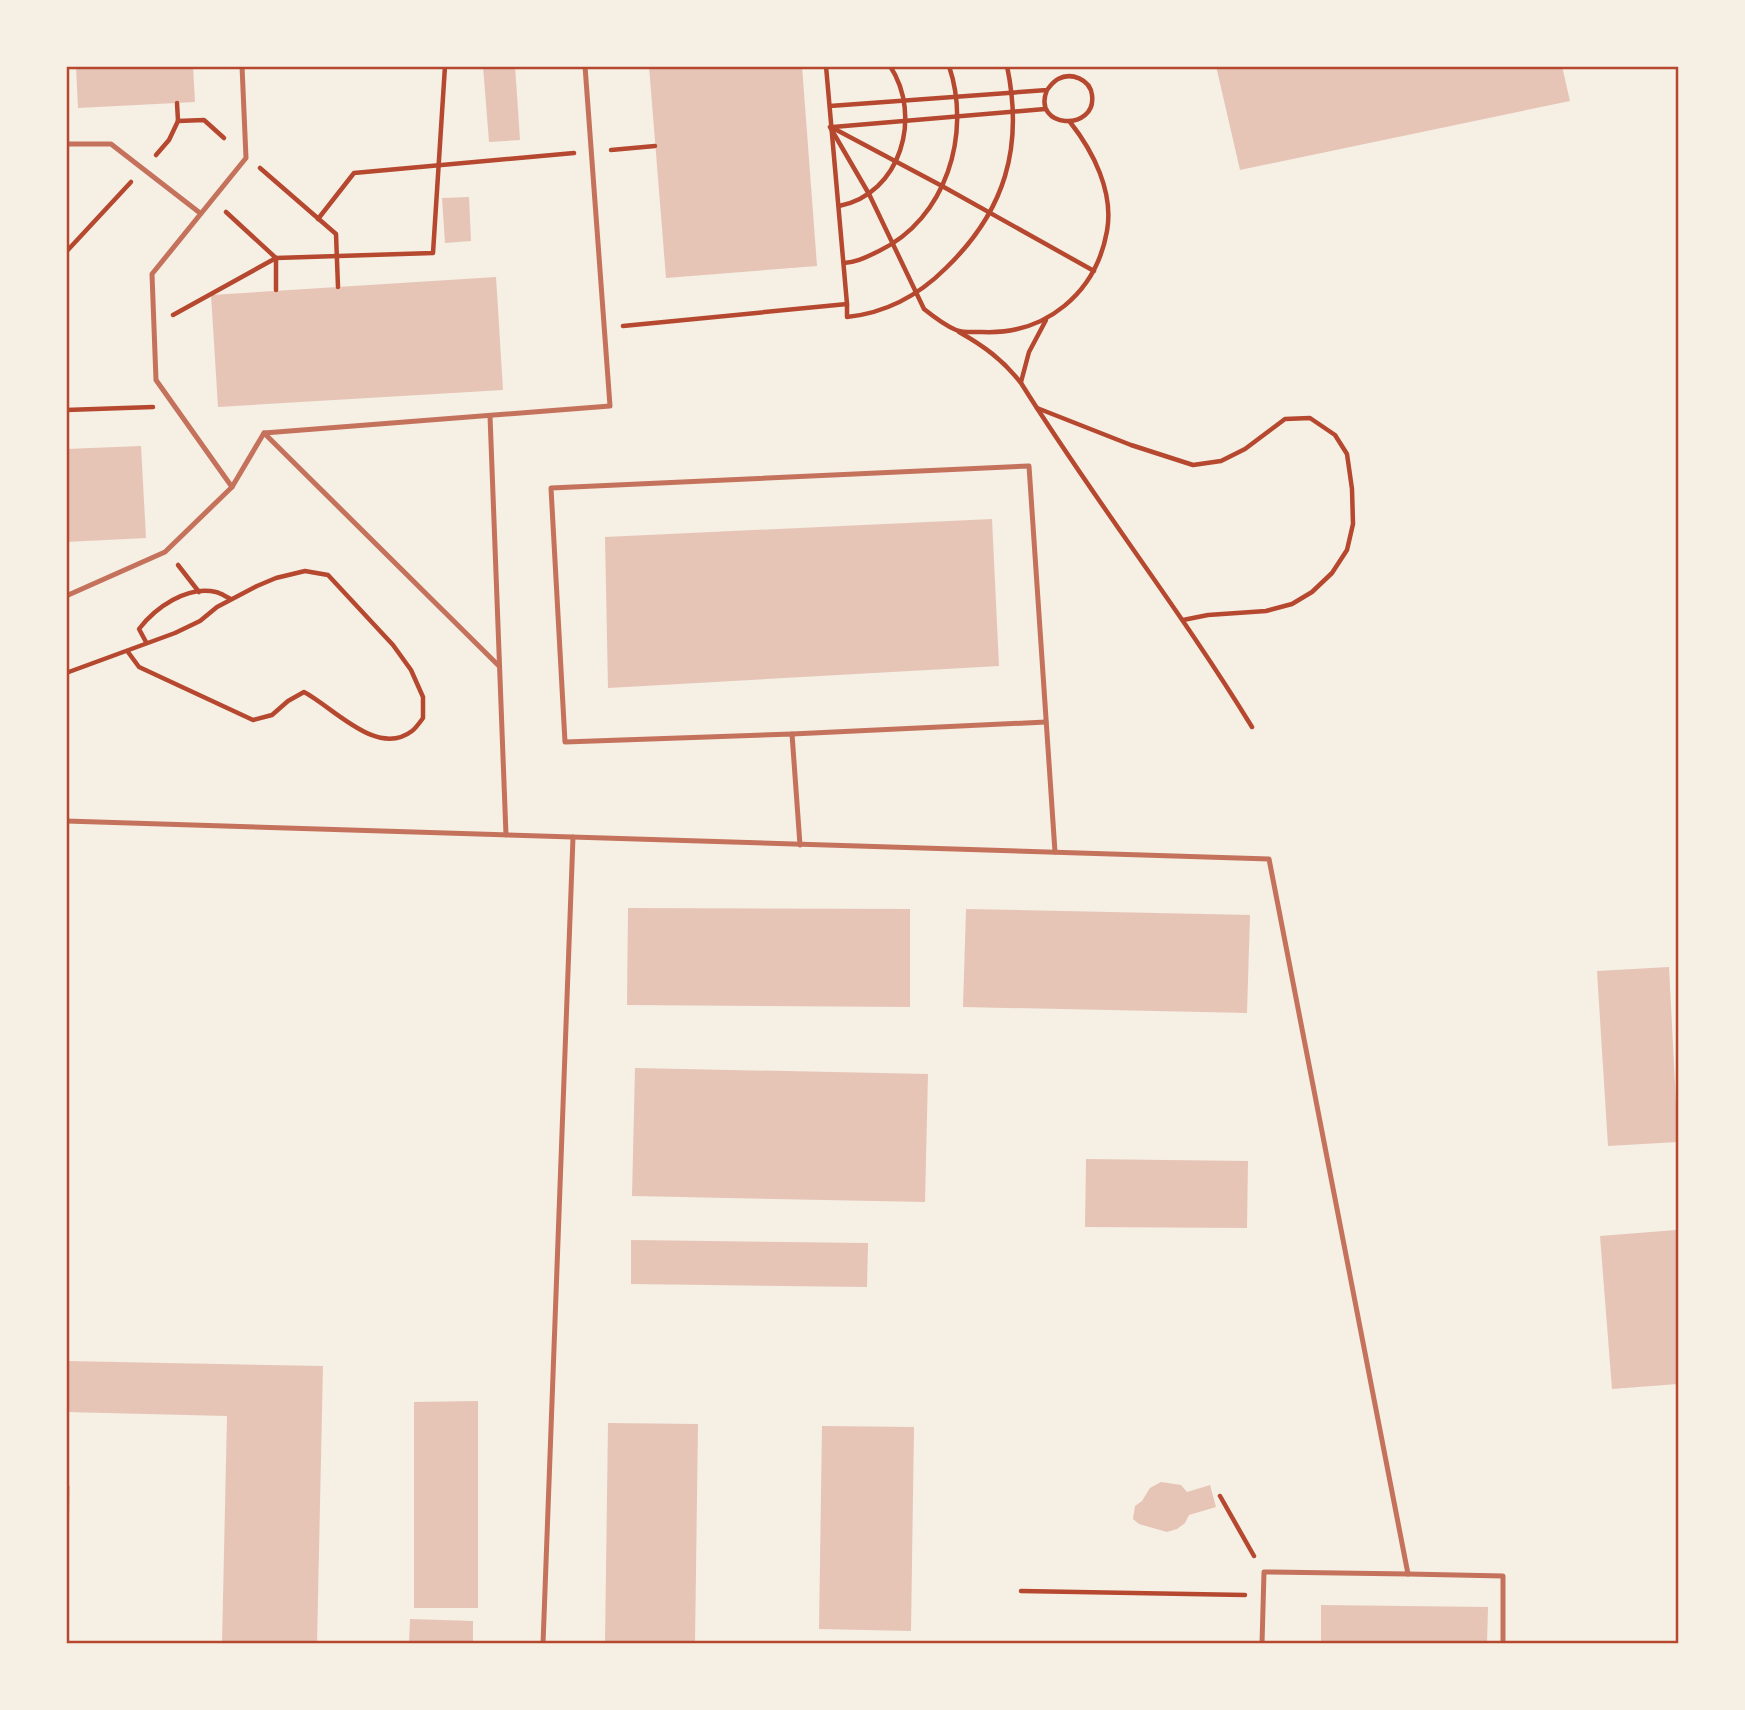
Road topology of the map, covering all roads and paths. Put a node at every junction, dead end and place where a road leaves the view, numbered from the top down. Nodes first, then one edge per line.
1 (242, 66) edge
2 (445, 66) edge
3 (585, 66) edge
4 (826, 66) edge
5 (890, 66) edge
6 (949, 66) edge
7 (1007, 66) edge
8 (1047, 90) junction
9 (1011, 93) junction
10 (956, 97) junction
11 (904, 100) junction
12 (177, 103) dead end
13 (830, 106) junction
14 (1045, 109) junction
15 (1014, 112) junction
16 (958, 117) junction
17 (907, 120) junction
18 (178, 121) junction
19 (1070, 122) junction
20 (831, 127) junction
21 (225, 138) dead end
22 (66, 144) edge
23 (655, 146) dead end
24 (601, 151) dead end
25 (587, 152) dead end
26 (151, 161) dead end
27 (896, 162) junction
28 (256, 165) dead end
29 (132, 181) dead end
30 (942, 186) junction
31 (869, 194) junction
32 (212, 199) junction
33 (839, 206) junction
34 (200, 213) junction
35 (990, 213) junction
36 (318, 219) junction
37 (892, 244) junction
38 (66, 252) edge
39 (276, 258) junction
40 (844, 263) junction
41 (1094, 271) junction
42 (338, 287) dead end
43 (276, 290) dead end
44 (915, 294) junction
45 (847, 304) junction
46 (1046, 320) junction
47 (154, 325) junction
48 (604, 327) junction
49 (958, 331) junction
50 (1021, 383) junction
51 (175, 406) junction
52 (1037, 408) junction
53 (66, 410) edge
54 (490, 416) junction
55 (264, 433) junction
56 (232, 487) junction
57 (165, 551) junction
58 (200, 592) junction
59 (66, 596) edge
60 (231, 599) junction
61 (1183, 620) junction
62 (146, 642) junction
63 (128, 652) junction
64 (499, 666) junction
65 (66, 673) edge
66 (1046, 722) junction
67 (1252, 727) dead end
68 (792, 734) junction
69 (66, 821) edge
70 (506, 835) junction
71 (573, 837) junction
72 (800, 845) junction
73 (1055, 852) junction
74 (1220, 1496) dead end
75 (1264, 1572) junction
76 (1408, 1574) junction
77 (1021, 1591) dead end
78 (1263, 1596) junction
79 (543, 1643) edge
80 (1262, 1643) edge
81 (1503, 1643) edge

1 - 32 lane
2 - 39 path
3 - 48 lane
4 - 13 path
5 - 11 path
6 - 10 path
7 - 9 path
8 - 9 path
8 - 14 path
8 - 19 path
9 - 10 path
9 - 15 path
10 - 11 path
10 - 16 path
11 - 13 path
11 - 17 path
12 - 18 path
13 - 20 path
14 - 15 path
14 - 19 path
15 - 16 path
15 - 35 path
16 - 17 path
16 - 30 path
17 - 20 path
17 - 27 path
18 - 21 path
18 - 26 path
19 - 41 path
20 - 27 path
20 - 31 path
20 - 33 path
22 - 34 lane
23 - 24 path
25 - 36 path
27 - 30 path
27 - 31 path
28 - 36 path
29 - 38 path
30 - 35 path
30 - 37 path
31 - 33 path
31 - 37 path
32 - 34 lane
32 - 39 path
33 - 40 path
34 - 47 lane
35 - 41 path
35 - 44 path
36 - 42 path
37 - 40 path
37 - 44 path
39 - 43 path
39 - 47 path
40 - 45 path
41 - 46 path
44 - 45 path
44 - 49 path
45 - 48 path
46 - 49 path
46 - 50 path
47 - 51 lane
48 - 54 lane
49 - 50 path
50 - 52 path
51 - 53 path
51 - 56 lane
52 - 61 path
52 - 61 path
54 - 55 lane
54 - 64 lane
55 - 56 lane
55 - 64 lane
56 - 57 lane
57 - 58 path
57 - 59 lane
58 - 60 path
58 - 62 path
60 - 62 path
60 - 63 path
61 - 67 path
62 - 63 path
63 - 65 path
64 - 70 lane
66 - 68 lane
66 - 68 lane
66 - 73 lane
68 - 72 lane
69 - 70 lane
70 - 71 lane
71 - 72 lane
71 - 79 lane
72 - 73 lane
73 - 76 lane
74 - 75 path
75 - 76 lane
75 - 78 lane
76 - 81 lane
77 - 78 path
78 - 80 lane

